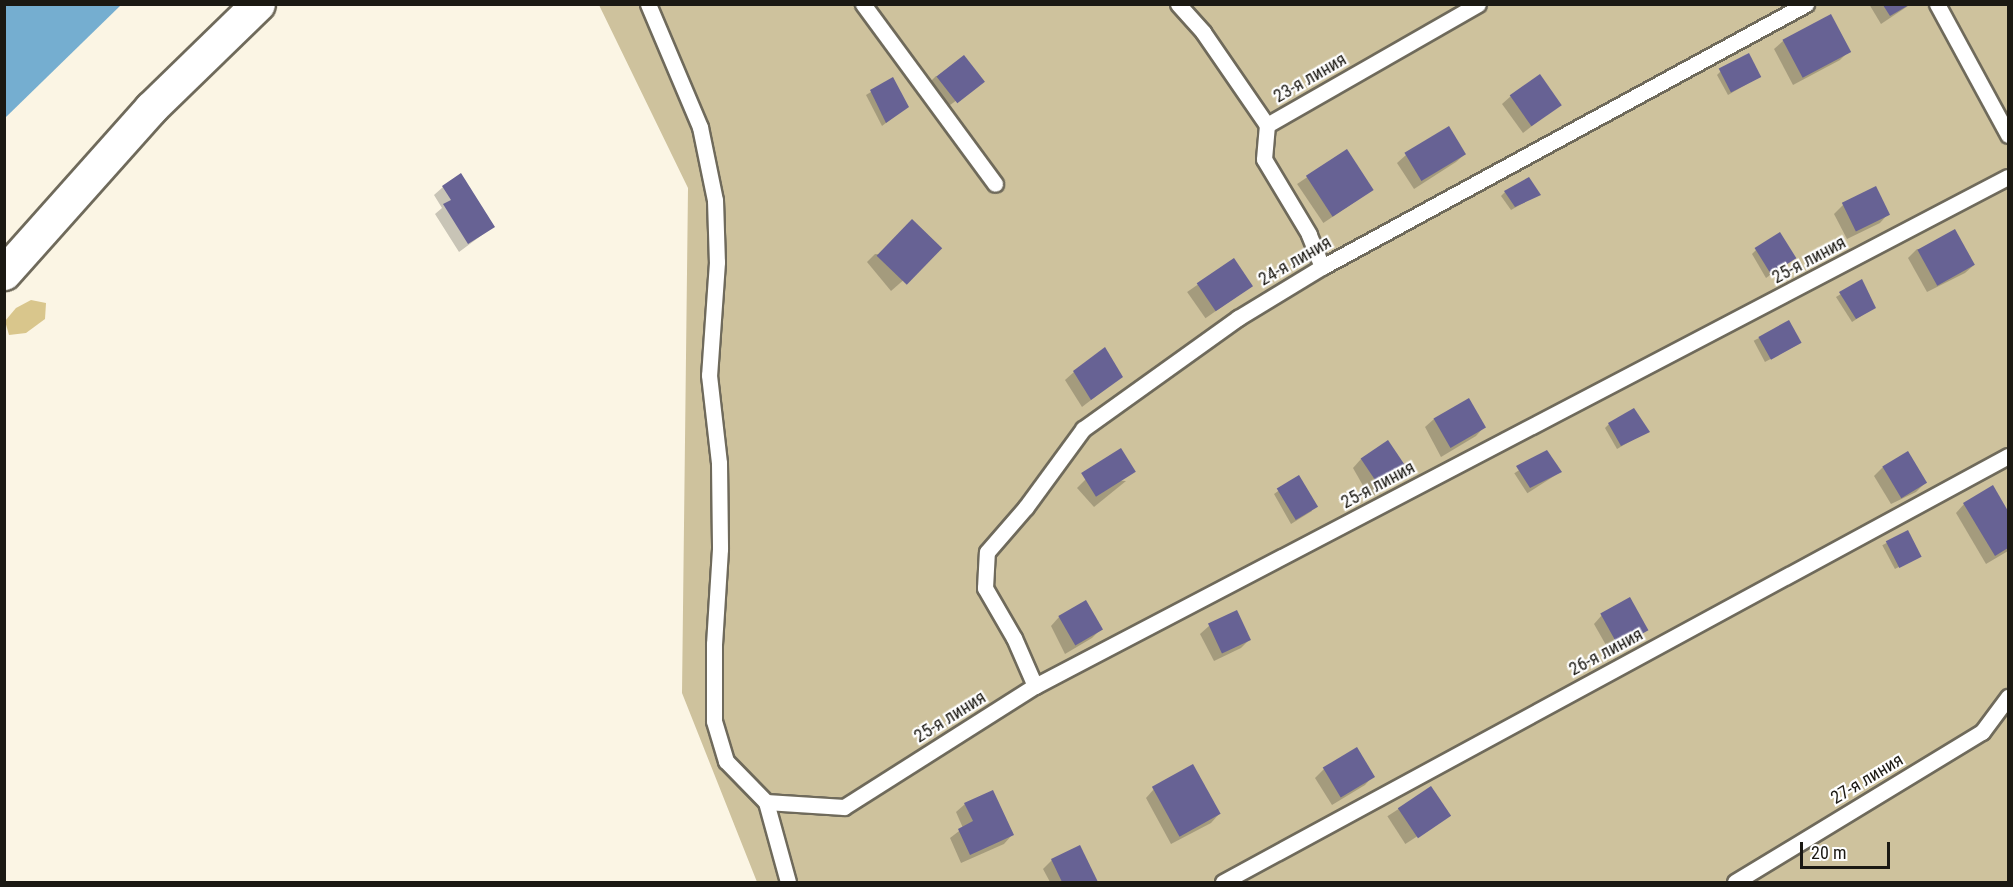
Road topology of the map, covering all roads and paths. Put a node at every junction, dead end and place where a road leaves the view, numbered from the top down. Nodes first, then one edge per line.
1 (258, 4) edge
2 (648, 4) edge
3 (863, 4) edge
4 (1178, 4) edge
5 (1478, 4) edge
6 (1806, 4) edge
7 (1937, 4) edge
8 (1266, 125) junction
9 (2008, 135) edge
10 (2008, 177) edge
11 (994, 184) dead end
12 (1322, 267) junction
13 (4, 273) edge
14 (2008, 456) edge
15 (1035, 686) junction
16 (2008, 697) edge
17 (766, 802) junction
18 (788, 882) edge
19 (1223, 882) edge
20 (1735, 882) edge

1 - 13 street
2 - 17 lane
3 - 11 lane
4 - 8 lane
5 - 8 lane, 23-я линия
6 - 12 lane, 24-я линия
7 - 9 lane
8 - 12 lane, 23-я линия
10 - 15 lane, 25-я линия
12 - 15 lane, 24-я линия
14 - 19 lane, 26-я линия
15 - 17 lane, 25-я линия
16 - 20 lane, 27-я линия
17 - 18 lane

